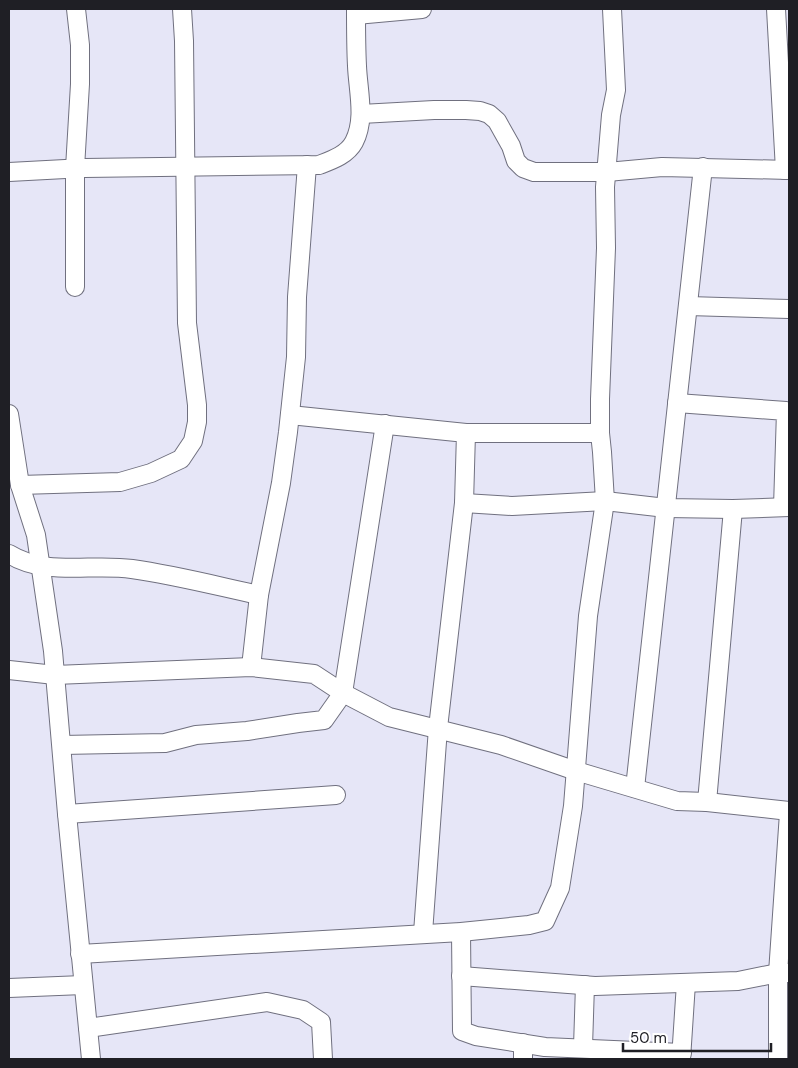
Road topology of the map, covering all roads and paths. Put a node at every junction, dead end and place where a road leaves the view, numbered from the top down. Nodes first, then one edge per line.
1 (76, 9) edge
2 (182, 9) edge
3 (422, 9) edge
4 (612, 9) edge
5 (776, 9) edge
6 (356, 12) edge
7 (361, 114) junction
8 (307, 165) junction
9 (184, 166) junction
10 (703, 166) junction
11 (75, 168) junction
12 (787, 170) edge
13 (9, 172) edge
14 (607, 172) junction
15 (75, 287) dead end
16 (688, 306) junction
17 (789, 309) edge
18 (677, 403) junction
19 (788, 411) edge
20 (9, 414) edge
21 (290, 415) junction
22 (384, 424) junction
23 (466, 433) junction
24 (600, 434) junction
25 (20, 485) junction
26 (605, 501) junction
27 (464, 503) junction
28 (786, 507) edge
29 (666, 508) junction
30 (733, 509) junction
31 (9, 554) edge
32 (41, 567) junction
33 (259, 595) junction
34 (251, 667) junction
35 (9, 670) edge
36 (56, 675) junction
37 (343, 692) junction
38 (438, 728) junction
39 (62, 745) junction
40 (576, 771) junction
41 (635, 788) junction
42 (336, 795) dead end
43 (707, 802) junction
44 (789, 812) edge
45 (67, 814) junction
46 (461, 932) junction
47 (423, 933) junction
48 (80, 954) junction
49 (783, 973) edge
50 (461, 976) junction
51 (686, 983) junction
52 (83, 985) junction
53 (585, 985) junction
54 (9, 988) edge
55 (88, 1028) junction
56 (523, 1051) edge
57 (592, 1052) edge
58 (681, 1056) edge
59 (91, 1059) edge
60 (323, 1059) edge
61 (778, 1059) edge

1 - 11 street
2 - 9 street
3 - 6 street
4 - 14 street
5 - 12 street
6 - 7 street
7 - 8 street
7 - 14 street
8 - 9 street
8 - 21 street
9 - 11 street
9 - 25 street
10 - 12 street
10 - 14 street
10 - 16 street
11 - 13 street
11 - 15 street
14 - 24 street
16 - 17 street
16 - 18 street
18 - 19 street
18 - 29 street
19 - 28 street
20 - 25 street
21 - 22 street
21 - 33 street
22 - 23 street
22 - 37 street
23 - 24 street
23 - 27 street
24 - 26 street
25 - 32 street
26 - 27 street
26 - 29 street
26 - 40 street
27 - 38 street
28 - 30 street
29 - 30 street
29 - 41 street
30 - 43 street
31 - 32 street
32 - 33 street
32 - 36 street
33 - 34 street
34 - 36 street
34 - 37 street
35 - 36 street
36 - 39 street
37 - 38 street
37 - 39 street
38 - 40 street
38 - 47 street
39 - 45 street
40 - 41 street
40 - 46 street
41 - 43 street
42 - 45 street
43 - 44 street
44 - 49 street
45 - 48 street
46 - 47 street
46 - 50 street
47 - 48 street
48 - 52 street
49 - 51 street
49 - 61 street
50 - 53 street
50 - 56 street
51 - 53 street
51 - 58 street
52 - 54 street
52 - 55 street
53 - 57 street
55 - 59 street
55 - 60 street
56 - 57 street
57 - 58 street

